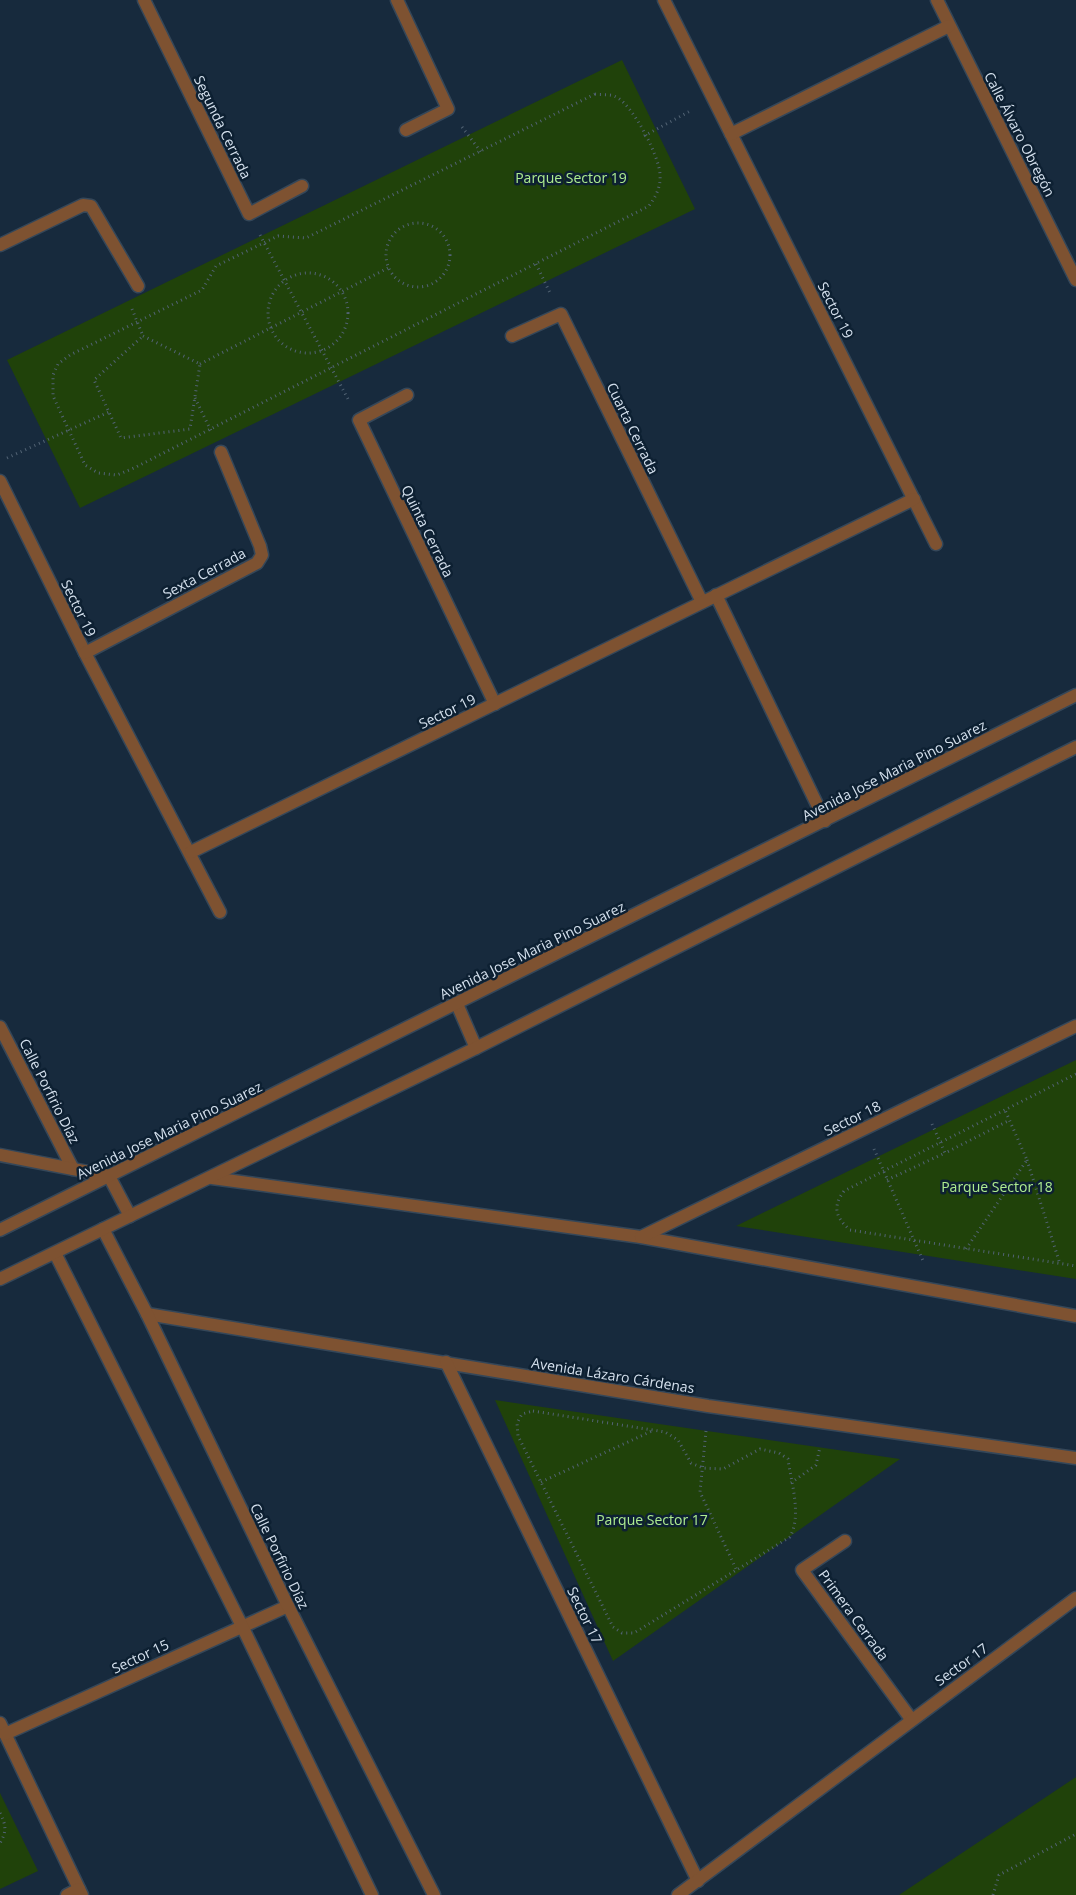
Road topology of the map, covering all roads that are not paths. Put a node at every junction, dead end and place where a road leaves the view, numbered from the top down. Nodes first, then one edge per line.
1 (144, 0) edge
2 (397, 0) edge
3 (664, 0) edge
4 (937, 0) edge
5 (949, 26) junction
6 (406, 130) dead end
7 (731, 134) junction
8 (302, 186) dead end
9 (0, 245) edge
10 (1076, 280) edge
11 (138, 286) dead end
12 (512, 336) dead end
13 (407, 395) dead end
14 (221, 452) road end
15 (0, 481) edge
16 (914, 499) junction
17 (936, 544) dead end
18 (716, 595) junction
19 (702, 602) junction
20 (85, 653) junction
21 (1076, 695) edge
22 (495, 704) junction
23 (1076, 747) edge
24 (825, 821) junction
25 (191, 852) junction
26 (220, 912) dead end
27 (457, 1004) junction
28 (1076, 1026) edge
29 (0, 1027) edge
30 (476, 1048) junction
31 (0, 1155) edge
32 (73, 1169) junction
33 (109, 1176) junction
34 (212, 1178) junction
35 (130, 1216) junction
36 (103, 1229) junction
37 (0, 1230) edge
38 (641, 1237) junction
39 (55, 1253) junction
40 (0, 1279) edge
41 (147, 1314) junction
42 (1076, 1316) edge
43 (446, 1362) junction
44 (1076, 1458) edge
45 (845, 1540) dead end
46 (1076, 1598) edge
47 (288, 1606) junction
48 (242, 1626) junction
49 (911, 1719) junction
50 (3, 1729) edge
51 (698, 1881) junction
52 (81, 1892) edge
53 (67, 1895) edge
54 (372, 1895) edge
55 (434, 1895) edge
56 (678, 1895) edge

1 - 8 street, Segunda Cerrada
2 - 6 street
3 - 7 street, Sector 19
4 - 5 street, Calle Álvaro Obregón
5 - 7 street
5 - 10 street, Calle Álvaro Obregón
7 - 16 street, Sector 19
9 - 11 street
12 - 19 street, Cuarta Cerrada
13 - 22 street, Quinta Cerrada
14 - 20 street, Sexta Cerrada
15 - 20 street, Sector 19
16 - 17 street, Sector 19
16 - 18 street, Sector 19
18 - 19 street, Sector 19
18 - 24 street
19 - 22 street, Sector 19
20 - 25 street, Sector 19
21 - 24 street, Avenida Jose Maria Pino Suarez
22 - 25 street, Sector 19
23 - 30 street
24 - 27 street, Avenida Jose Maria Pino Suarez
25 - 26 street, Sector 19
27 - 30 street
27 - 33 street, Avenida Jose Maria Pino Suarez
28 - 38 street, Sector 18
29 - 32 street, Calle Porfirio Díaz
30 - 34 street
31 - 32 street
32 - 33 street
33 - 35 street
33 - 37 street, Avenida Jose Maria Pino Suarez
34 - 35 street
34 - 38 street
35 - 36 street
36 - 39 street
36 - 41 street, Calle Porfirio Díaz
38 - 42 street
39 - 40 street
39 - 48 street
41 - 43 street, Avenida Lázaro Cárdenas
41 - 47 street, Calle Porfirio Díaz
43 - 44 street, Avenida Lázaro Cárdenas
43 - 51 street, Sector 17
45 - 49 street, Primera Cerrada
46 - 49 street, Sector 17
47 - 48 street, Sector 15
47 - 55 street, Calle Porfirio Díaz
48 - 50 street, Sector 15
48 - 54 street
49 - 51 street, Sector 17
50 - 52 street, Sector 15
51 - 56 street, Sector 17
52 - 53 street, Sector 15

